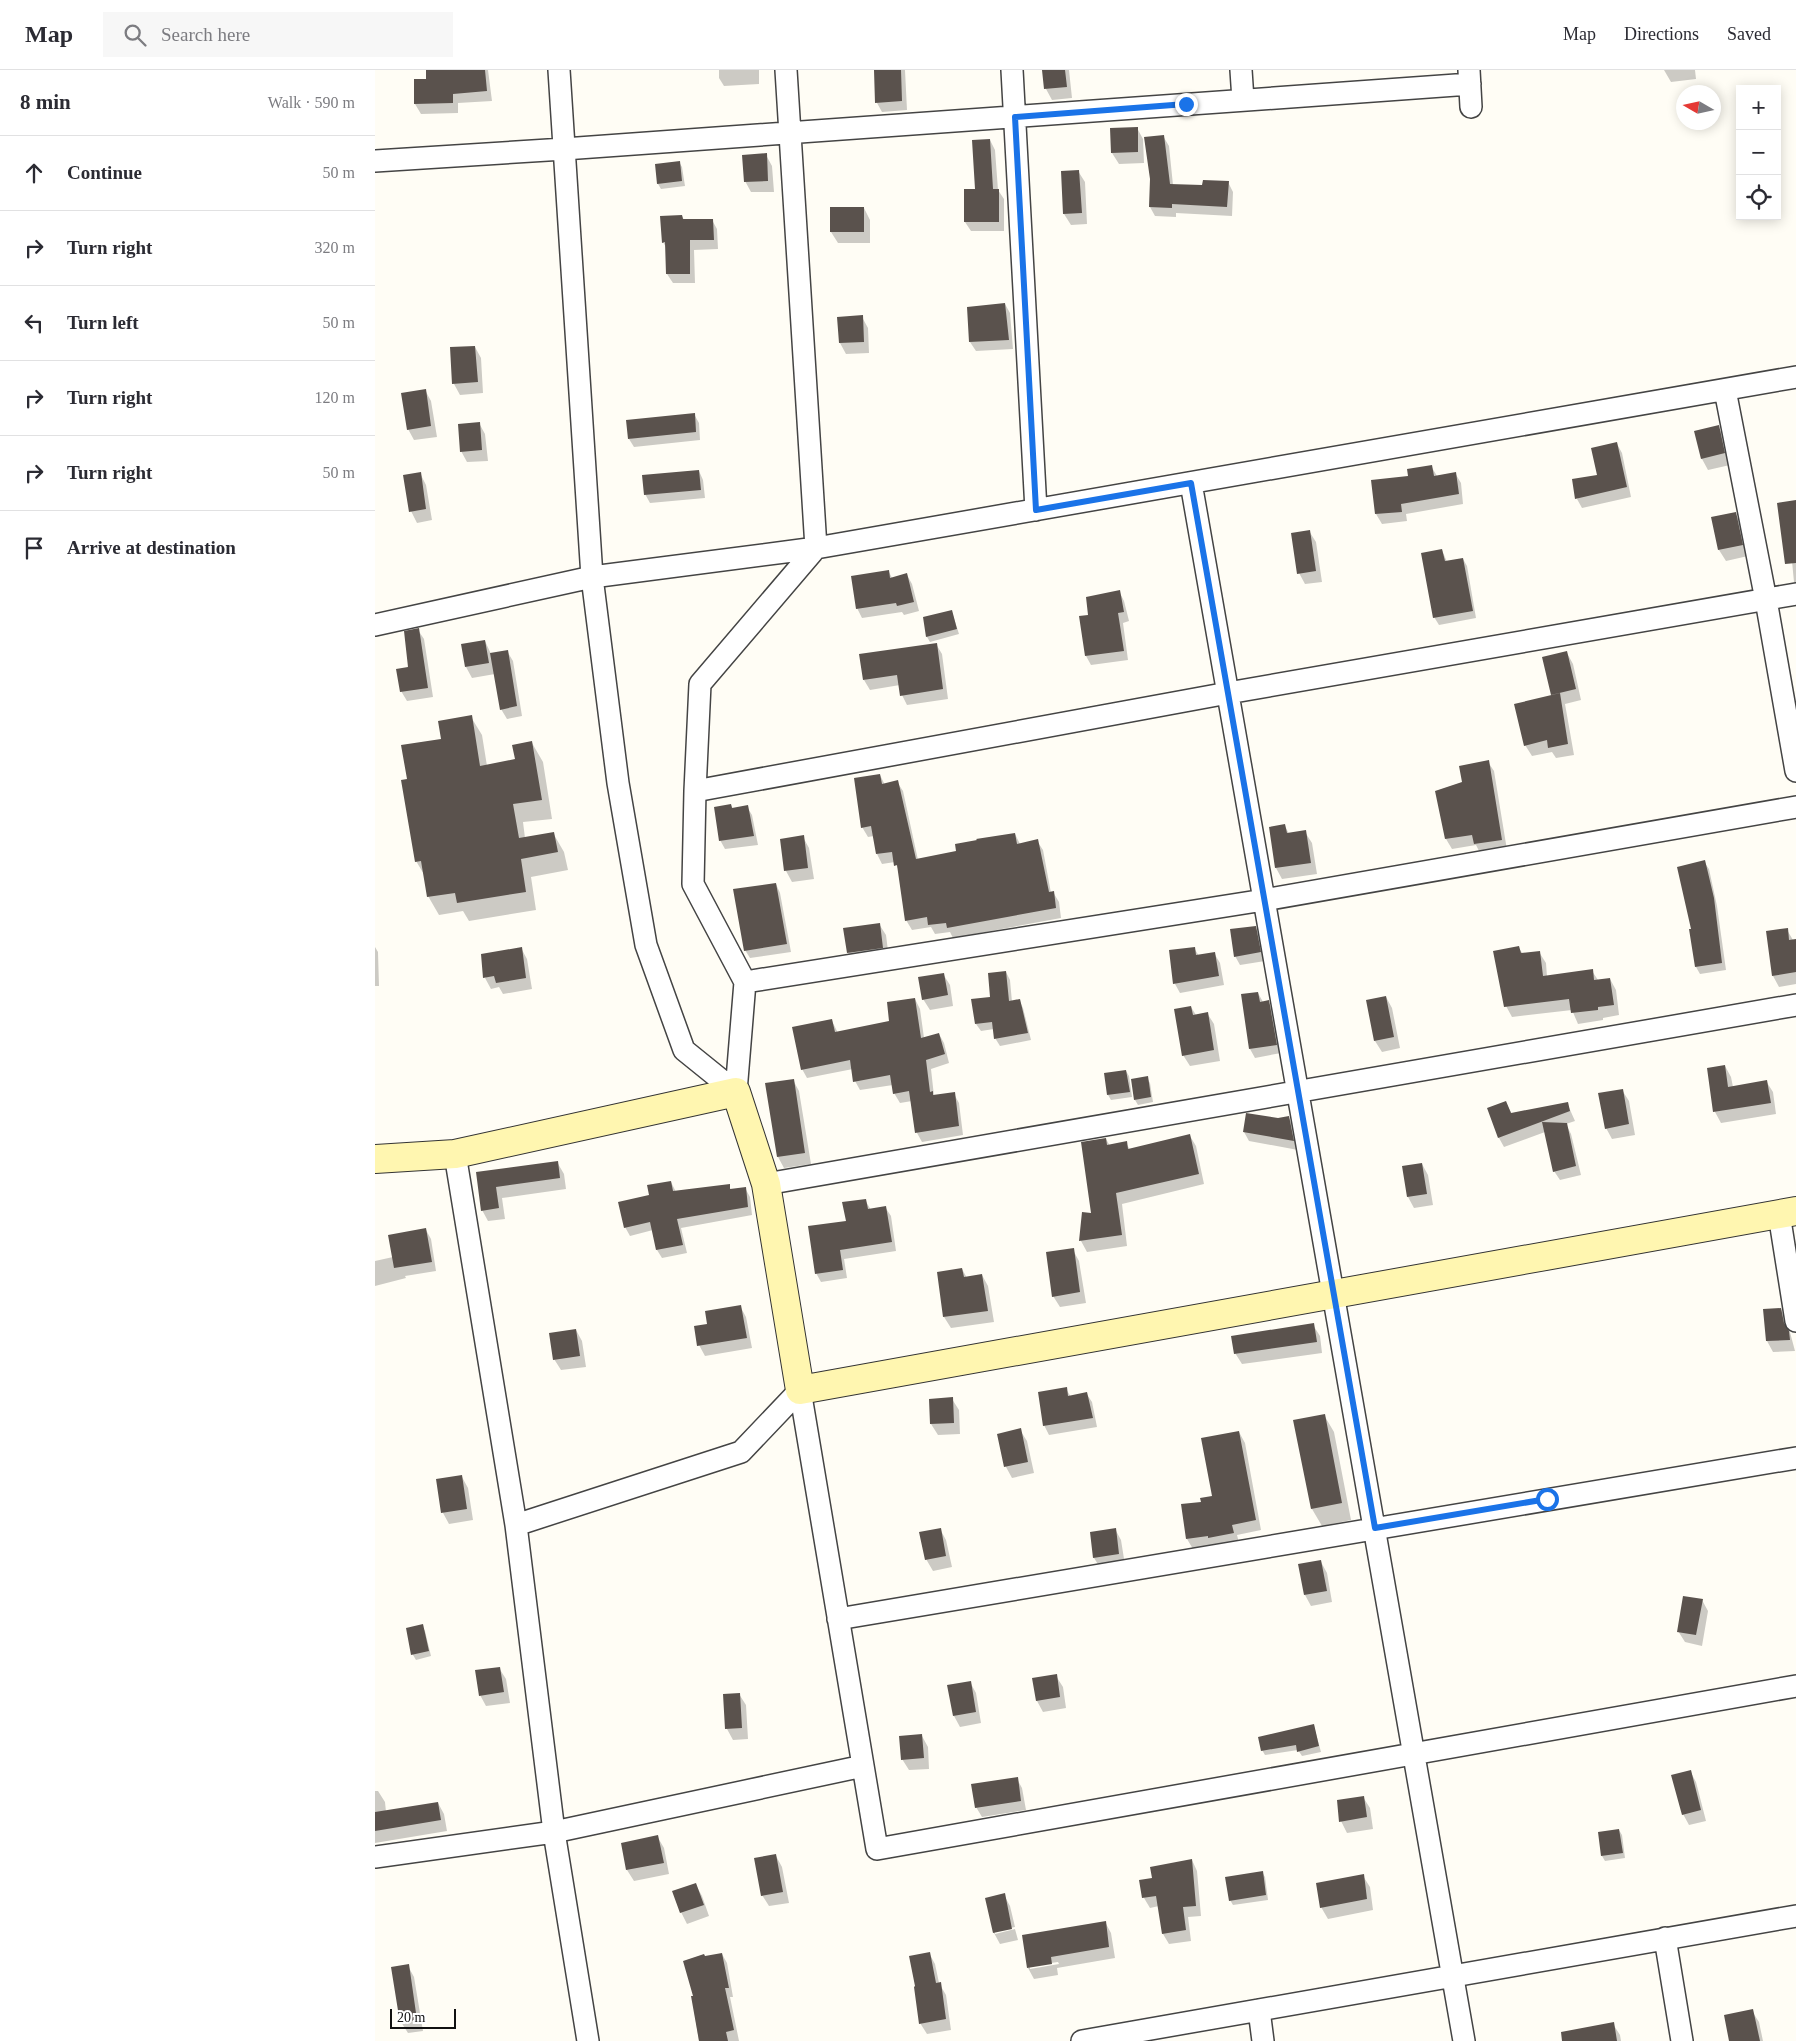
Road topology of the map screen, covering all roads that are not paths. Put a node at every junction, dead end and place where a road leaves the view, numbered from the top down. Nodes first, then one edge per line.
1 (559, 70) edge
2 (786, 70) edge
3 (1012, 70) edge
4 (1241, 70) edge
5 (1469, 77) edge
6 (1243, 100) junction
7 (1471, 107) dead end
8 (1015, 117) junction
9 (791, 133) junction
10 (564, 149) junction
11 (375, 161) edge
12 (1796, 377) edge
13 (1725, 390) junction
14 (1191, 483) junction
15 (1036, 510) junction
16 (816, 548) junction
17 (592, 577) junction
18 (1796, 594) edge
19 (1766, 600) junction
20 (375, 625) edge
21 (1228, 693) junction
22 (1796, 771) edge
23 (695, 791) junction
24 (1796, 807) edge
25 (1264, 900) junction
26 (745, 982) junction
27 (1796, 1005) edge
28 (1298, 1091) junction
29 (736, 1092) junction
30 (455, 1154) junction
31 (375, 1159) edge
32 (766, 1184) junction
33 (1788, 1212) edge
34 (1333, 1293) junction
35 (1796, 1322) edge
36 (800, 1390) junction
37 (1796, 1458) edge
38 (516, 1524) junction
39 (1375, 1528) junction
40 (838, 1619) junction
41 (1796, 1686) edge
42 (1414, 1753) junction
43 (863, 1766) junction
44 (554, 1832) junction
45 (375, 1857) edge
46 (1796, 1916) edge
47 (1665, 1938) junction
48 (1453, 1975) junction
49 (1259, 2010) junction
50 (588, 2041) edge
51 (1082, 2041) edge
52 (1263, 2041) edge
53 (1465, 2041) edge
54 (1682, 2041) edge

1 - 10 street
2 - 9 street
3 - 8 street
4 - 6 street
5 - 6 street
5 - 7 street
6 - 8 street
8 - 9 street
8 - 15 street
9 - 10 street
9 - 16 street
10 - 11 street
10 - 17 street
12 - 13 street
13 - 14 street
13 - 19 street
14 - 15 street
14 - 21 street
15 - 16 street
16 - 17 street
16 - 23 street
17 - 20 street
17 - 29 street
18 - 19 street
19 - 21 street
19 - 22 street
21 - 23 street
21 - 25 street
23 - 26 street
24 - 25 street
25 - 26 street
25 - 28 street
26 - 29 street
27 - 28 street
28 - 32 street
28 - 34 street
29 - 30 street
29 - 32 street
30 - 31 street
30 - 38 street
32 - 36 street
33 - 34 street
33 - 35 street
34 - 36 street
34 - 39 street
36 - 38 street
36 - 40 street
37 - 39 street
38 - 44 street
39 - 40 street
39 - 42 street
40 - 43 street
41 - 42 street
42 - 43 street
42 - 48 street
43 - 44 street
44 - 45 street
44 - 50 street
46 - 47 street
47 - 48 street
47 - 54 street
48 - 49 street
48 - 53 street
49 - 51 street
49 - 52 street

